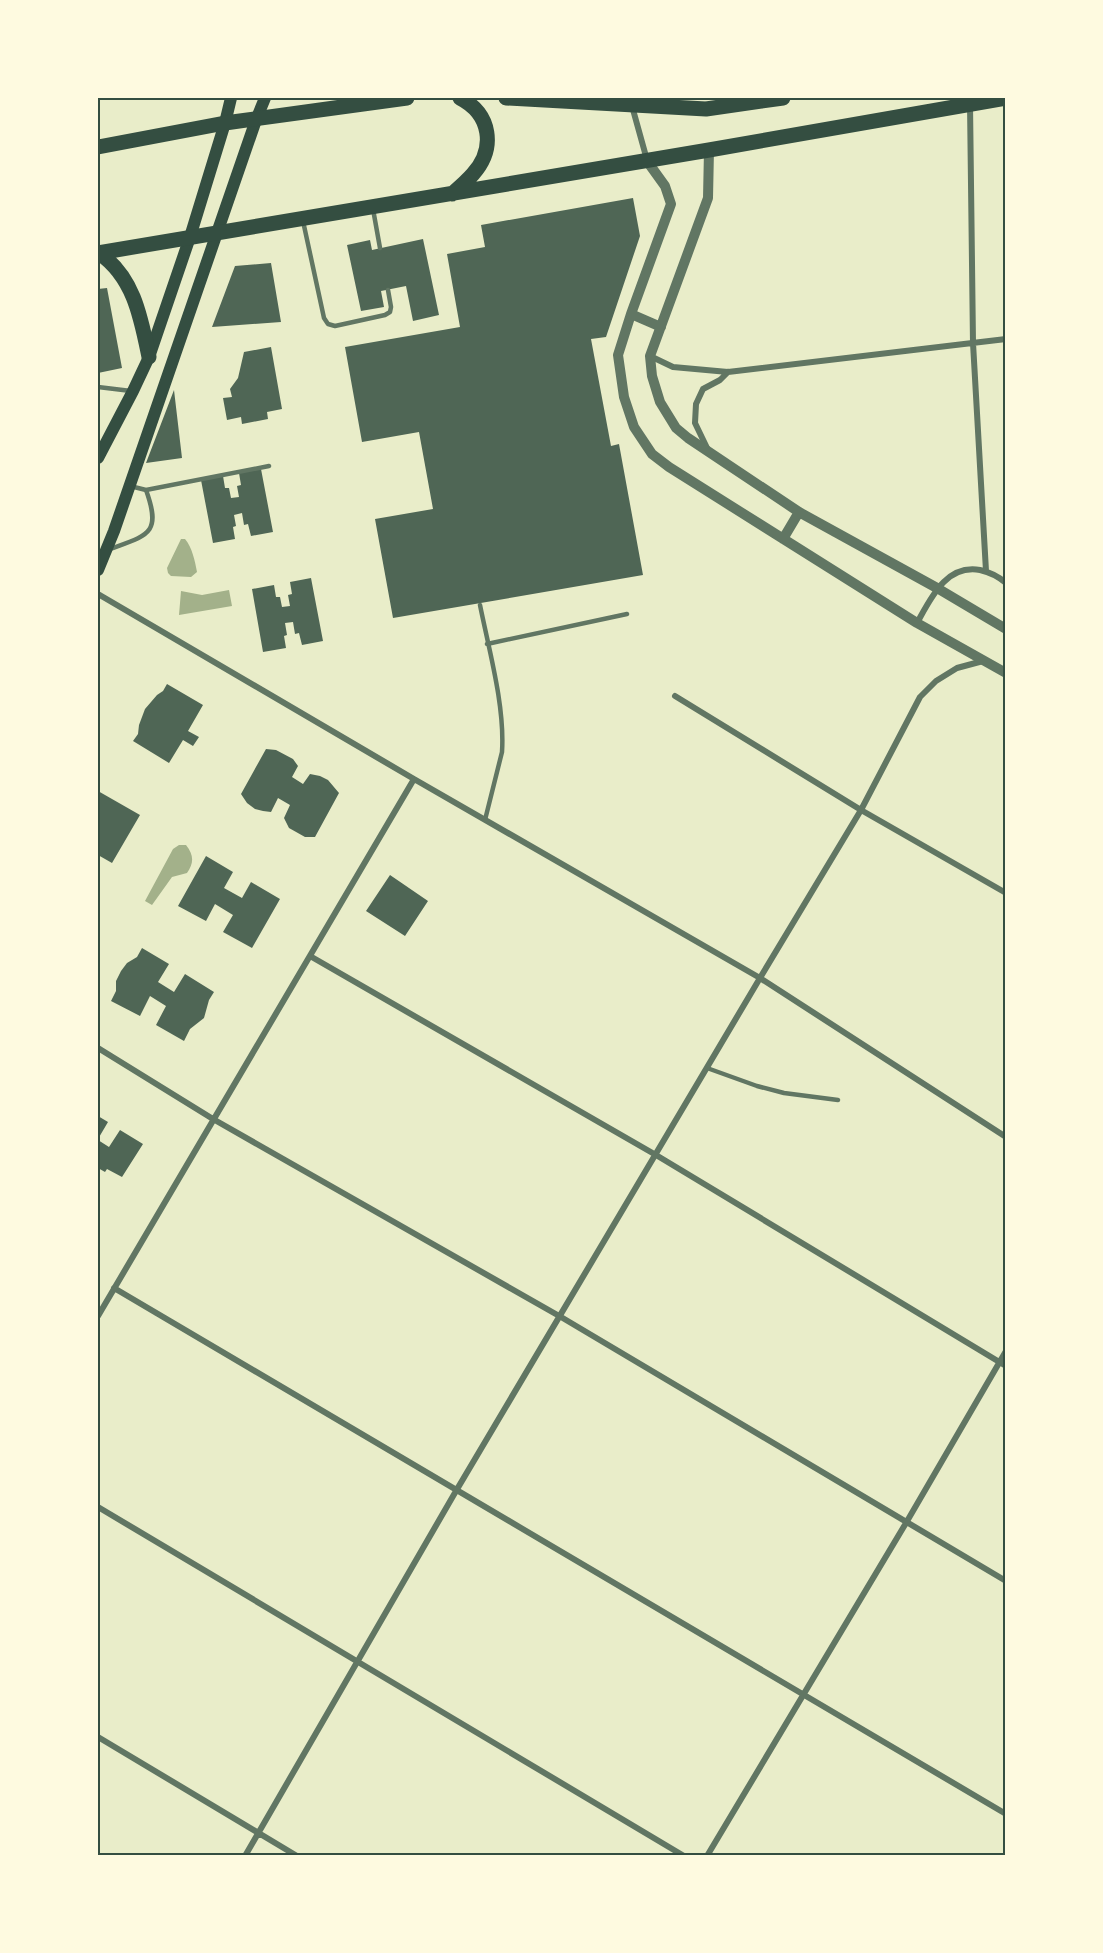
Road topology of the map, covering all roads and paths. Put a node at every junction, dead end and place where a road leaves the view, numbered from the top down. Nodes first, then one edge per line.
1 (231, 98) edge
2 (265, 98) edge
3 (407, 98) edge
4 (460, 98) edge
5 (506, 98) edge
6 (783, 98) edge
7 (1005, 98) edge
8 (970, 100) edge
9 (631, 101) edge
10 (256, 120) junction
11 (225, 123) junction
12 (98, 147) edge
13 (709, 150) junction
14 (647, 161) junction
15 (452, 194) junction
16 (373, 207) junction
17 (302, 218) junction
18 (218, 232) junction
19 (190, 237) junction
20 (380, 248) dead end
21 (98, 253) edge
22 (388, 290) dead end
23 (631, 314) junction
24 (661, 327) junction
25 (1005, 339) edge
26 (973, 343) junction
27 (650, 356) junction
28 (149, 357) junction
29 (728, 372) junction
30 (98, 387) edge
31 (133, 391) junction
32 (708, 451) junction
33 (98, 458) edge
34 (269, 466) dead end
35 (130, 486) junction
36 (146, 490) junction
37 (799, 512) junction
38 (783, 539) junction
39 (106, 551) junction
40 (98, 570) edge
41 (986, 571) junction
42 (1004, 580) edge
43 (937, 588) junction
44 (98, 594) edge
45 (480, 605) dead end
46 (627, 614) dead end
47 (917, 623) junction
48 (1005, 629) edge
49 (487, 644) junction
50 (984, 661) junction
51 (1005, 673) edge
52 (675, 696) dead end
53 (414, 779) junction
54 (861, 810) junction
55 (485, 820) junction
56 (1005, 893) edge
57 (310, 956) junction
58 (760, 978) junction
59 (98, 1048) edge
60 (707, 1068) junction
61 (838, 1100) dead end
62 (213, 1119) junction
63 (1005, 1137) edge
64 (656, 1155) junction
65 (114, 1288) junction
66 (98, 1316) edge
67 (561, 1317) junction
68 (1005, 1352) edge
69 (1002, 1364) edge
70 (456, 1491) junction
71 (98, 1506) edge
72 (906, 1523) junction
73 (1005, 1581) edge
74 (358, 1662) junction
75 (803, 1696) junction
76 (98, 1737) edge
77 (1005, 1814) edge
78 (258, 1833) junction
79 (245, 1856) edge
80 (297, 1856) edge
81 (684, 1856) edge
82 (707, 1856) edge

1 - 11 main road
2 - 10 main road
3 - 10 main road
4 - 15 main road
5 - 9 main road
6 - 9 main road
7 - 8 main road
8 - 13 main road
8 - 26 street
9 - 14 street
10 - 11 main road
10 - 18 main road
11 - 12 main road
11 - 19 main road
13 - 14 main road
13 - 24 street
14 - 15 main road
14 - 23 street
15 - 16 main road
16 - 17 main road
16 - 20 lane
17 - 18 main road
17 - 22 lane
18 - 19 main road
18 - 35 main road
19 - 21 main road
19 - 28 main road
21 - 28 main road
23 - 24 street
23 - 38 street
24 - 27 street
25 - 26 street
26 - 29 street
26 - 41 street
27 - 29 street
27 - 32 street
28 - 31 main road
29 - 32 street
30 - 31 lane
31 - 33 main road
32 - 37 street
34 - 36 lane
35 - 36 lane
35 - 39 main road
36 - 39 lane
37 - 38 street
37 - 43 street
38 - 47 street
39 - 40 main road
41 - 42 street
41 - 43 street
43 - 47 street
43 - 48 street
44 - 53 street
45 - 49 lane
46 - 49 lane
47 - 50 street
49 - 55 lane
50 - 51 street
50 - 54 street
52 - 54 street
53 - 55 street
53 - 57 street
54 - 56 street
54 - 58 street
55 - 58 street
57 - 62 street
57 - 64 street
58 - 60 street
58 - 63 street
59 - 62 street
60 - 61 lane
60 - 64 street
62 - 65 street
62 - 67 street
64 - 67 street
64 - 69 street
65 - 66 street
65 - 70 street
67 - 70 street
67 - 72 street
68 - 69 street
69 - 72 street
70 - 74 street
70 - 75 street
71 - 74 street
72 - 73 street
72 - 75 street
74 - 78 street
74 - 81 street
75 - 77 street
75 - 82 street
76 - 78 street
78 - 79 street
78 - 80 street

